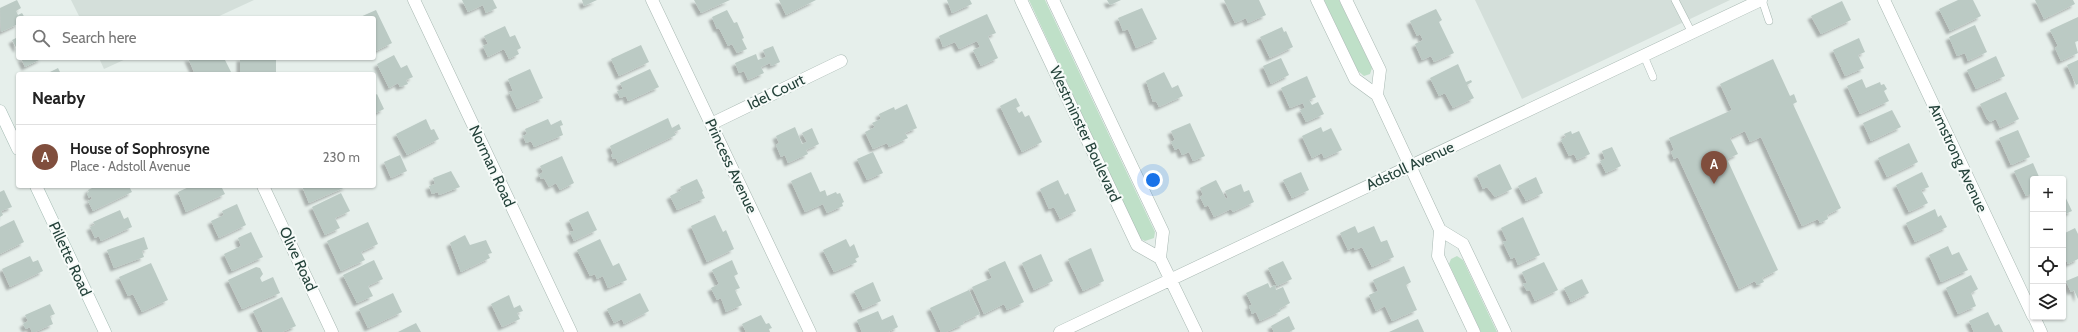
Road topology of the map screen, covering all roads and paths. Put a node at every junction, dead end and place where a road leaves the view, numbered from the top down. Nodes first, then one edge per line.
1 (414, 0) edge
2 (652, 0) edge
3 (1021, 0) edge
4 (1052, 0) edge
5 (1317, 0) edge
6 (1346, 0) edge
7 (1675, 0) edge
8 (1762, 0) edge
9 (1884, 0) edge
10 (1770, 21) dead end
11 (1692, 33) junction
12 (1644, 56) junction
13 (841, 61) dead end
14 (1653, 77) dead end
15 (1377, 95) junction
16 (0, 111) edge
17 (711, 124) junction
18 (16, 145) edge
19 (1410, 166) junction
20 (37, 188) edge
21 (264, 188) edge
22 (1440, 230) junction
23 (1160, 258) junction
24 (1171, 280) junction
25 (2030, 310) edge
26 (2035, 320) edge
27 (105, 332) edge
28 (332, 332) edge
29 (571, 332) edge
30 (810, 332) edge
31 (1060, 332) edge
32 (1196, 332) edge
33 (1474, 332) edge
34 (1505, 332) edge
35 (2041, 332) edge

1 - 29 street, Norman Road
2 - 17 street, Princess Avenue
3 - 23 street, Westminster Boulevard
4 - 23 street, Westminster Boulevard
5 - 15 street
6 - 15 street
7 - 11 lane
8 - 10 lane
8 - 11 street, Adstoll Avenue
9 - 25 street, Armstrong Avenue
11 - 12 street, Adstoll Avenue
12 - 14 lane
12 - 19 street, Adstoll Avenue
13 - 17 street, Idel Court
15 - 19 street
16 - 18 street
17 - 30 street, Princess Avenue
19 - 22 street
19 - 24 street, Adstoll Avenue
20 - 27 street, Pillette Road
21 - 28 street, Olive Road
22 - 33 street
22 - 34 street
23 - 24 street
24 - 31 street, Adstoll Avenue
24 - 32 street
26 - 35 street, Armstrong Avenue

